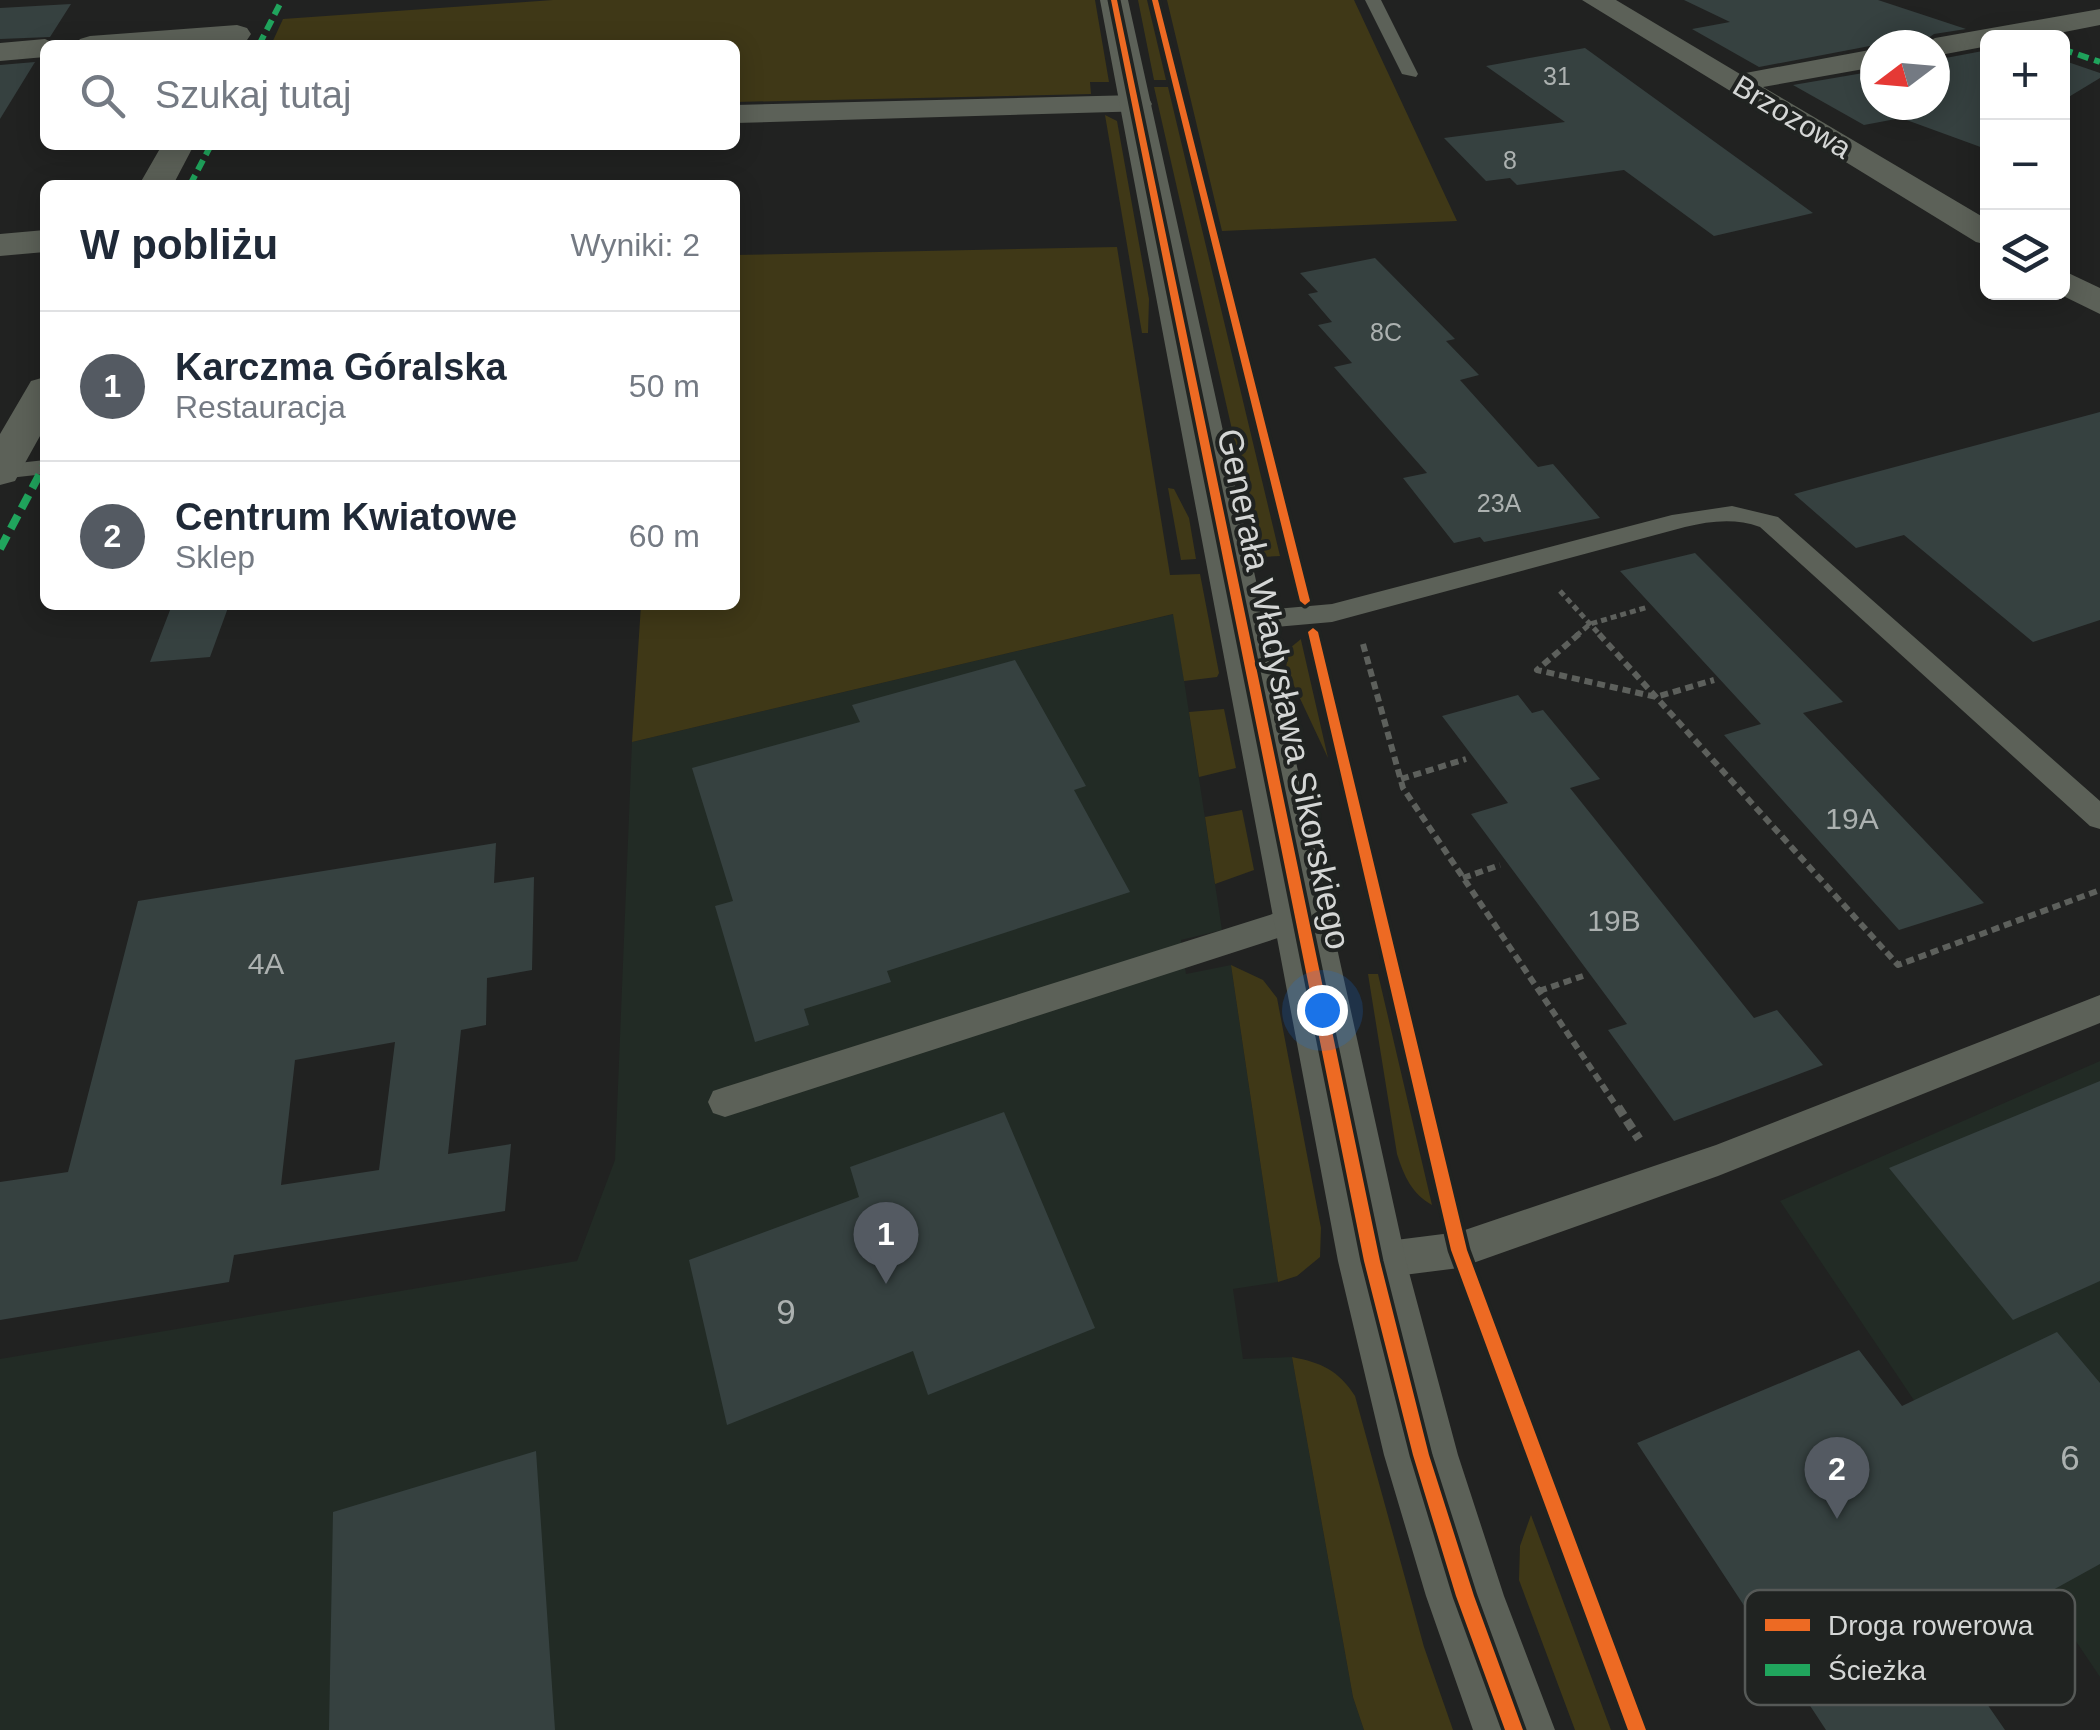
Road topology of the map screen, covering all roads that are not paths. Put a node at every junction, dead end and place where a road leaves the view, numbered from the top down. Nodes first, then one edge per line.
1 (256, 0) edge
2 (1114, 0) edge
3 (1373, 0) edge
4 (1596, 0) edge
5 (2100, 17) edge
6 (234, 40) edge
7 (1950, 44) edge
8 (40, 48) edge
9 (0, 52) edge
10 (1860, 61) edge
11 (1410, 74) dead end
12 (1738, 83) junction
13 (1137, 104) junction
14 (740, 114) edge
15 (175, 150) edge
16 (159, 180) edge
17 (1980, 230) edge
18 (40, 241) edge
19 (0, 245) edge
20 (2070, 285) edge
21 (2100, 303) edge
22 (40, 398) edge
23 (40, 468) edge
24 (0, 472) edge
25 (1240, 621) junction
26 (2100, 818) edge
27 (1301, 918) junction
28 (2100, 1010) edge
29 (725, 1102) dead end
30 (1372, 1262) junction
31 (1514, 1730) edge

1 - 6 street
2 - 13 street, Generała Władysława Sikorskiego
3 - 11 lane
4 - 12 street, Brzozowa
5 - 7 street
8 - 9 street
10 - 12 street
12 - 17 street, Brzozowa
13 - 14 street
13 - 25 street, Generała Władysława Sikorskiego
15 - 16 street
18 - 19 street
20 - 21 street
22 - 24 street
23 - 24 lane
25 - 26 lane
25 - 27 street, Generała Władysława Sikorskiego
27 - 29 lane
27 - 30 street, Generała Władysława Sikorskiego
28 - 30 lane
30 - 31 street, Generała Władysława Sikorskiego

